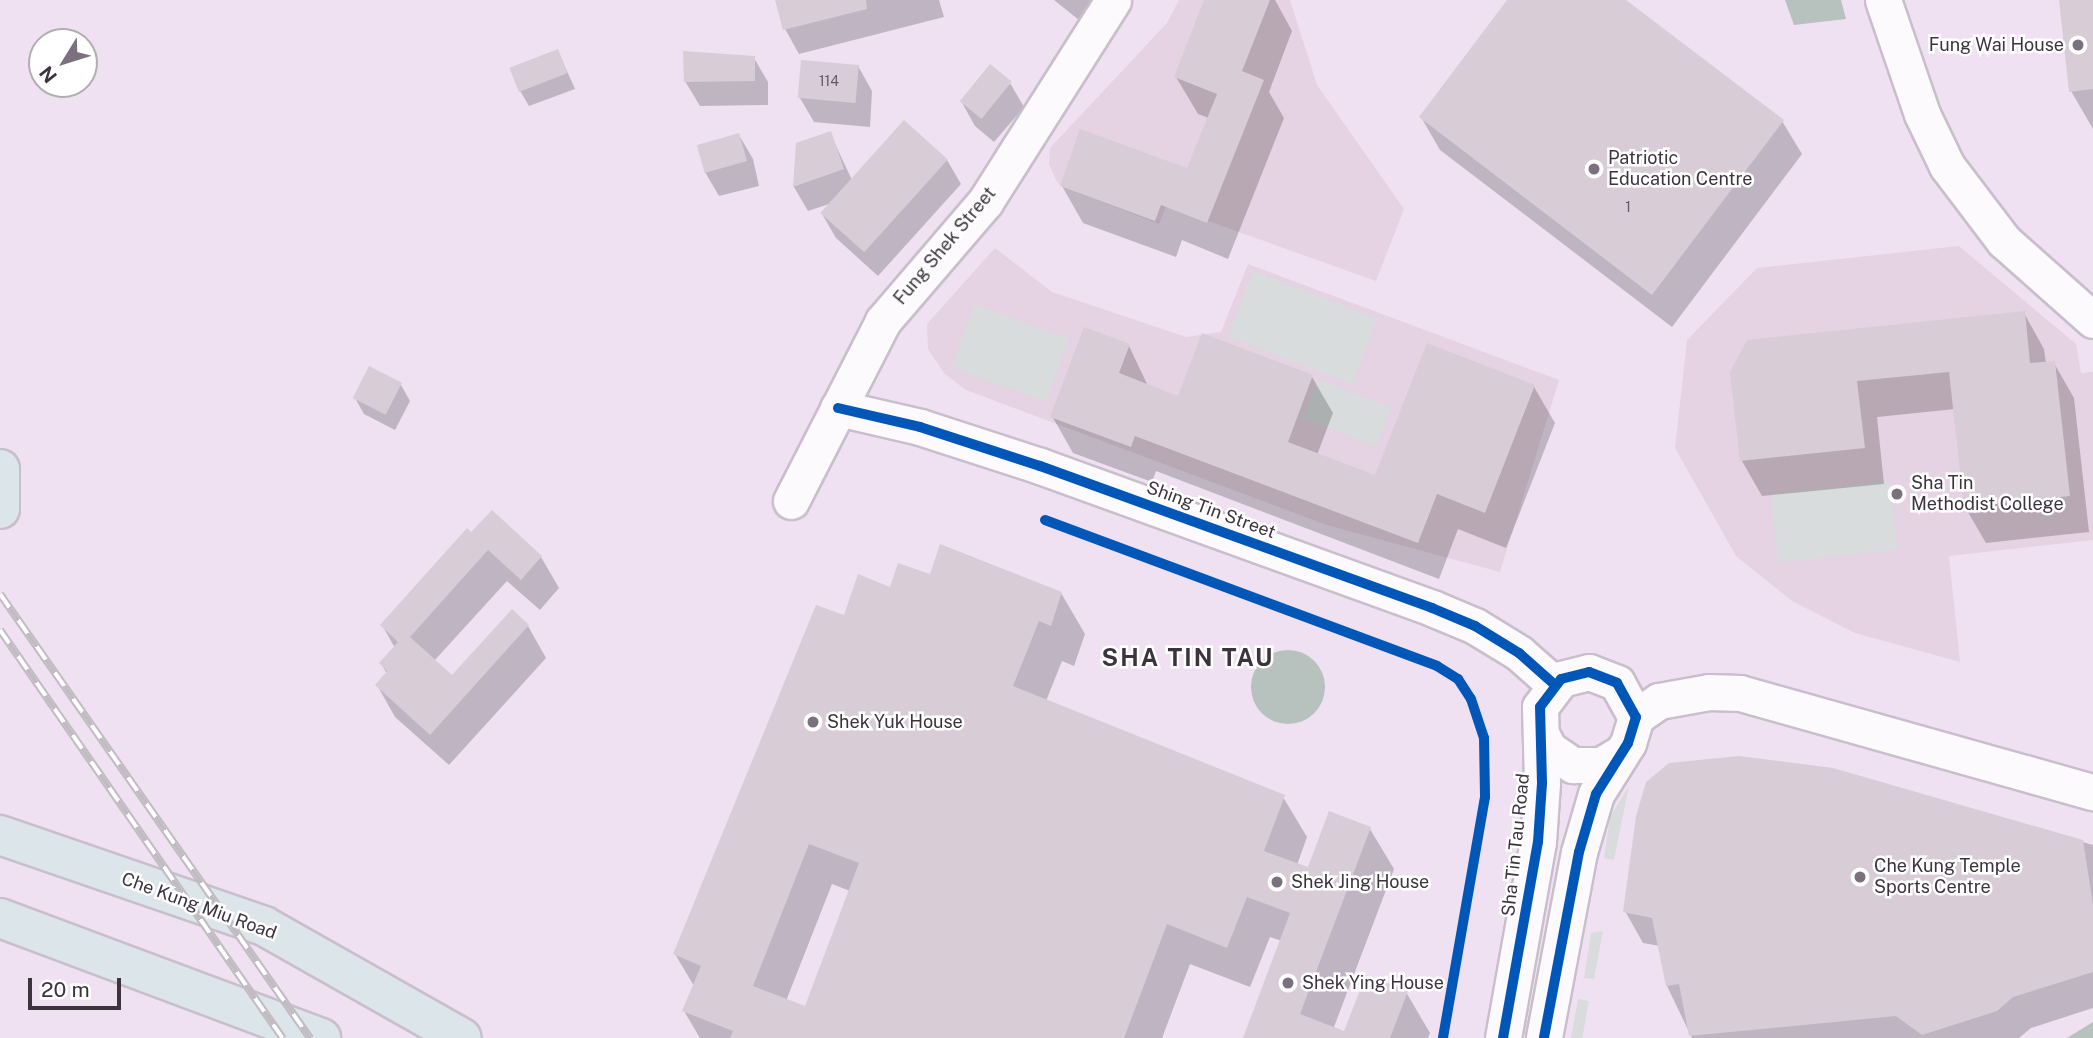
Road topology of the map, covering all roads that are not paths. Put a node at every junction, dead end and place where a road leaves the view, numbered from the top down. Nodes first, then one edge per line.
1 (1112, 0) edge
2 (1883, 0) edge
3 (2093, 320) edge
4 (838, 408) junction
5 (0, 469) edge
6 (791, 501) dead end
7 (0, 509) edge
8 (1554, 684) junction
9 (1636, 717) junction
10 (1541, 734) junction
11 (1621, 753) junction
12 (2093, 792) edge
13 (0, 835) edge
14 (0, 918) edge
15 (321, 1038) edge
16 (462, 1038) edge
17 (1503, 1038) edge
18 (1544, 1038) edge

1 - 4 street, Fung Shek Street
2 - 3 street
4 - 6 street, Fung Shek Street
4 - 8 street, Shing Tin Street
5 - 7 main road
8 - 9 street
8 - 10 street, Sha Tin Tau Road
9 - 11 street
9 - 12 street
10 - 11 street
10 - 17 street, Sha Tin Tau Road
11 - 18 street
13 - 16 main road, Che Kung Miu Road
14 - 15 main road

